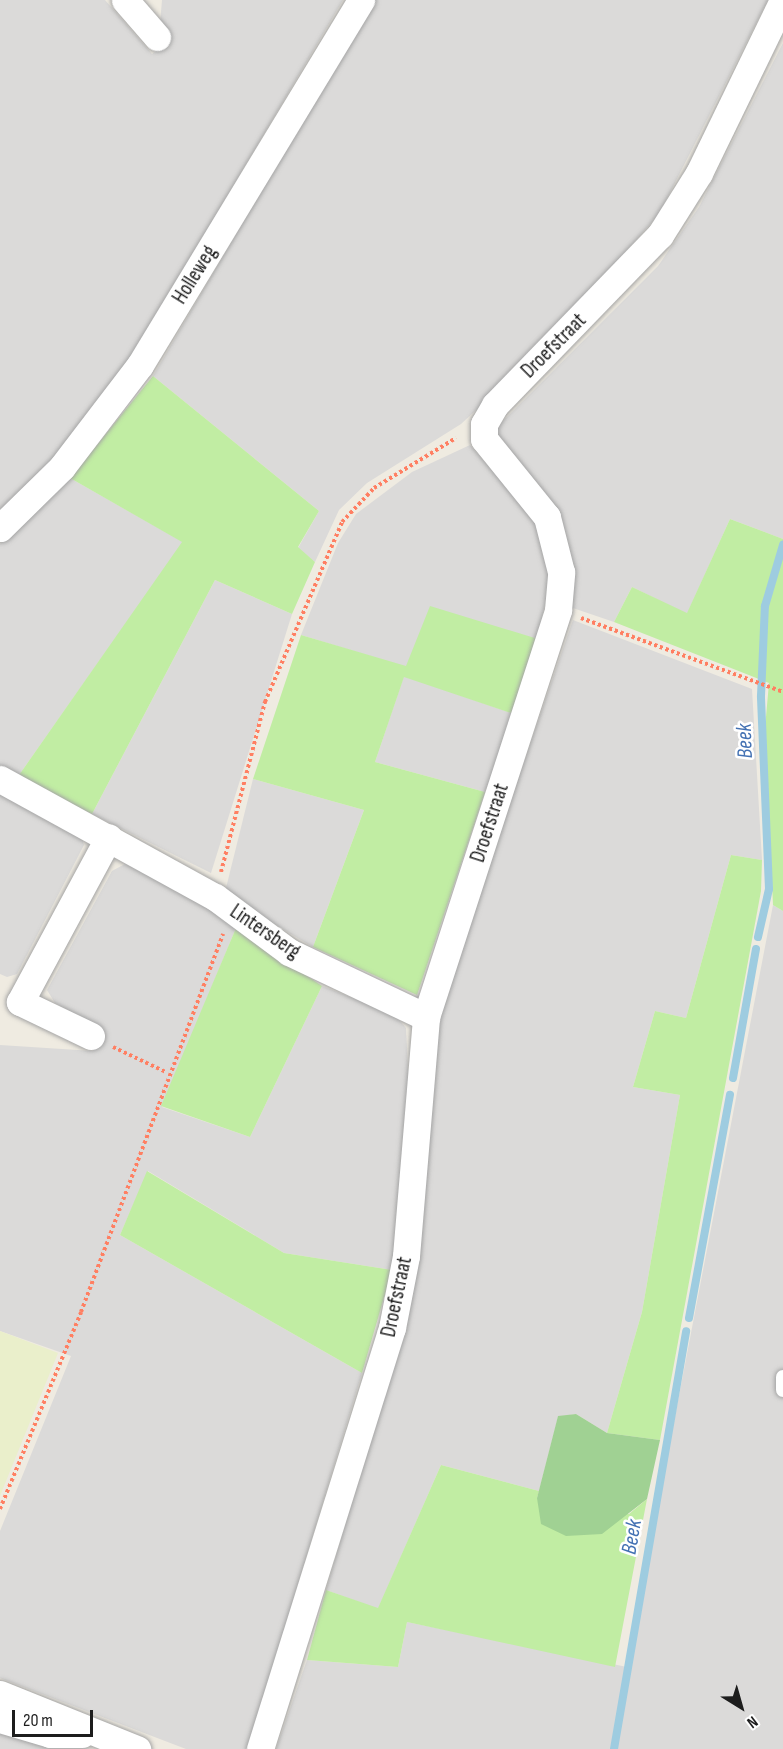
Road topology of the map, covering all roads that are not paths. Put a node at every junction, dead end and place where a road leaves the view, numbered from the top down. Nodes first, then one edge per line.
1 (361, 0) edge
2 (783, 0) edge
3 (134, 3) edge
4 (157, 37) dead end
5 (0, 528) edge
6 (0, 778) edge
7 (109, 837) junction
8 (426, 1017) junction
9 (91, 1036) road end
10 (783, 1377) edge
11 (783, 1390) edge
12 (0, 1694) edge
13 (0, 1719) edge
14 (98, 1734) junction
15 (137, 1749) edge
16 (260, 1749) edge

1 - 5 street, Holleweg
2 - 8 street, Droefstraat
3 - 4 street
6 - 7 street, Lintersberg
7 - 8 street, Lintersberg
7 - 9 street
8 - 16 street, Droefstraat
10 - 11 lane
12 - 14 street
13 - 14 street
14 - 15 street

